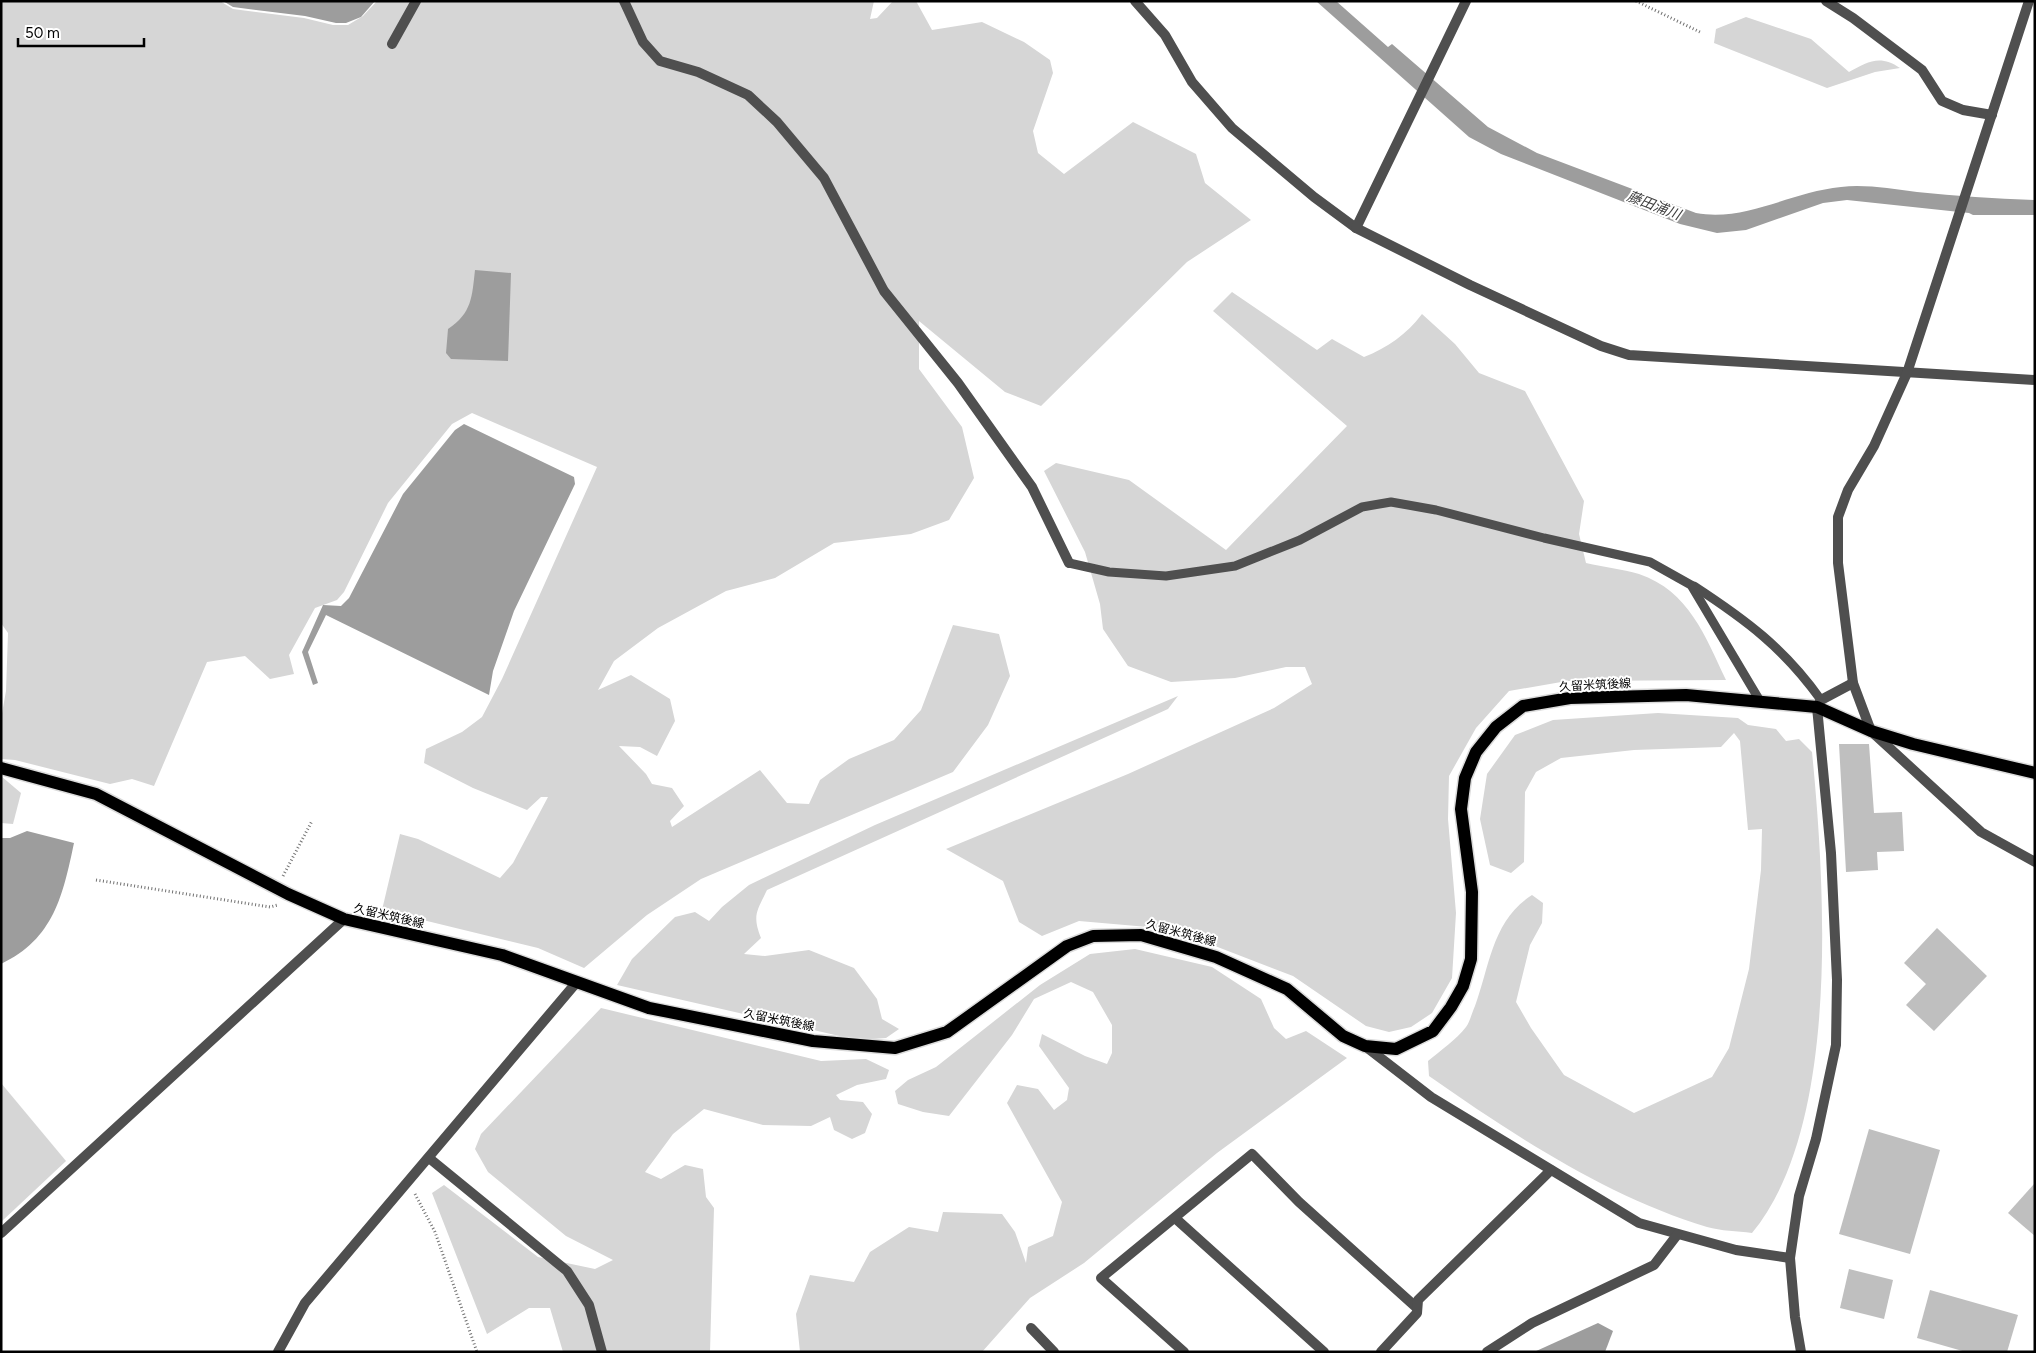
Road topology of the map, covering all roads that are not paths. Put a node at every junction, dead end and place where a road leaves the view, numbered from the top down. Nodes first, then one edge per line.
1 (416, 1) edge
2 (624, 1) edge
3 (1134, 1) edge
4 (1466, 1) edge
5 (1826, 1) edge
6 (2029, 1) edge
7 (392, 44) dead end
8 (1992, 115) junction
9 (1356, 228) junction
10 (1907, 374) junction
11 (2035, 380) edge
12 (1069, 563) joint
13 (1691, 585) junction
14 (1853, 683) junction
15 (1760, 701) junction
16 (1819, 703) junction
17 (1872, 731) junction
18 (1, 768) edge
19 (2035, 773) edge
20 (2035, 862) edge
21 (344, 920) junction
22 (576, 983) junction
23 (1365, 1046) junction
24 (429, 1158) junction
25 (1551, 1170) junction
26 (1175, 1218) junction
27 (1, 1234) edge
28 (1677, 1235) junction
29 (1790, 1258) junction
30 (1418, 1308) junction
31 (1032, 1328) dead end
32 (278, 1352) edge
33 (602, 1352) edge
34 (1054, 1352) edge
35 (1184, 1352) edge
36 (1324, 1352) edge
37 (1382, 1352) edge
38 (1487, 1352) edge
39 (1801, 1352) edge

1 - 7 street
2 - 12 street
3 - 9 street
4 - 9 street
5 - 8 street
6 - 8 street
8 - 10 street
9 - 10 street
10 - 11 street
10 - 14 street
12 - 13 lane
13 - 15 lane
13 - 16 lane
14 - 16 street
14 - 17 street
15 - 16 main road, 久留米筑後線
15 - 23 main road, 久留米筑後線
16 - 17 main road, 久留米筑後線
16 - 29 street
17 - 19 main road, 久留米筑後線
17 - 20 street
18 - 21 main road, 久留米筑後線
21 - 22 main road, 久留米筑後線
21 - 27 street
22 - 23 main road, 久留米筑後線
22 - 24 street
23 - 25 street
24 - 32 street
24 - 33 street
25 - 28 street
25 - 30 street
26 - 30 street
26 - 35 street
26 - 36 street
28 - 29 street
28 - 38 street
29 - 39 street
30 - 37 street
31 - 34 street

